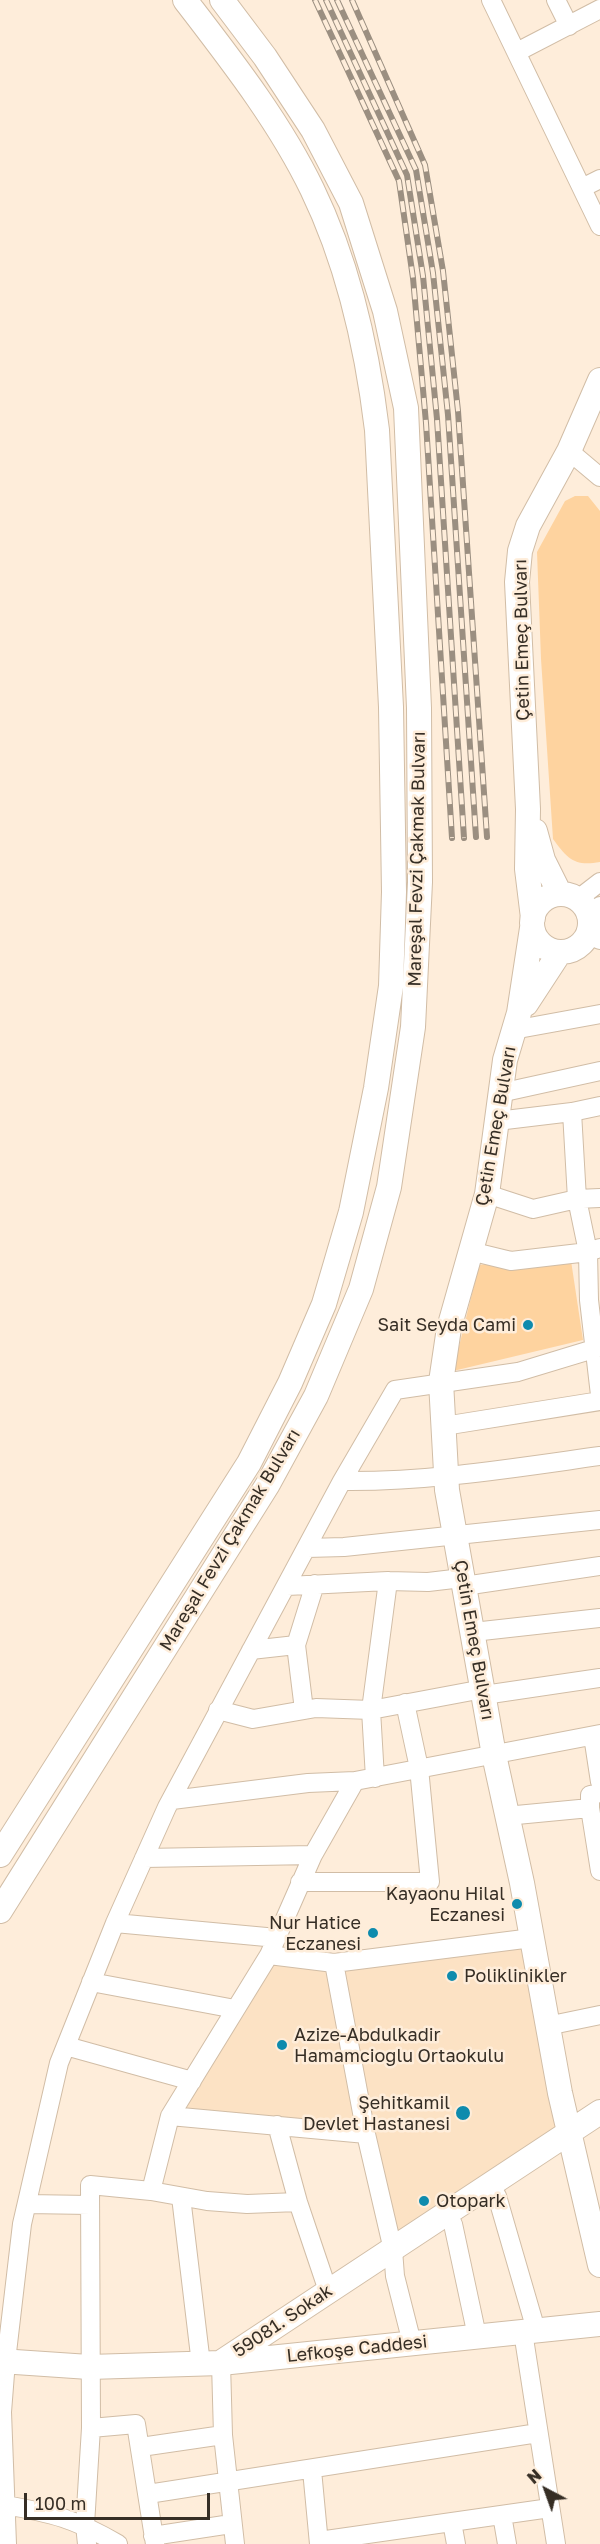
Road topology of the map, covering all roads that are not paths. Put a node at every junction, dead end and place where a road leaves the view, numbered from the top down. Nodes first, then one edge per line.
1 (185, 0) edge
2 (222, 0) edge
3 (491, 0) edge
4 (556, 0) edge
5 (600, 9) edge
6 (569, 26) junction
7 (517, 52) junction
8 (600, 179) edge
9 (582, 189) junction
10 (600, 226) edge
11 (600, 380) edge
12 (569, 451) junction
13 (600, 477) edge
14 (528, 809) junction
15 (600, 882) edge
16 (586, 914) edge
17 (533, 923) junction
18 (560, 952) junction
19 (600, 1014) edge
20 (516, 1022) junction
21 (600, 1071) edge
22 (501, 1093) junction
23 (600, 1106) edge
24 (572, 1112) junction
25 (497, 1121) junction
26 (487, 1194) junction
27 (600, 1198) edge
28 (577, 1199) junction
29 (594, 1250) edge
30 (471, 1251) junction
31 (594, 1299) edge
32 (597, 1348) edge
33 (441, 1382) junction
34 (600, 1395) edge
35 (600, 1401) edge
36 (444, 1425) junction
37 (600, 1456) edge
38 (448, 1477) junction
39 (342, 1481) junction
40 (600, 1520) edge
41 (456, 1534) junction
42 (307, 1548) junction
43 (600, 1566) edge
44 (388, 1581) junction
45 (463, 1582) junction
46 (315, 1584) junction
47 (287, 1586) junction
48 (600, 1618) edge
49 (473, 1632) junction
50 (296, 1645) junction
51 (251, 1650) junction
52 (600, 1678) edge
53 (483, 1692) junction
54 (405, 1703) junction
55 (218, 1710) junction
56 (304, 1710) junction
57 (371, 1710) junction
58 (596, 1735) edge
59 (494, 1755) junction
60 (419, 1768) junction
61 (375, 1778) junction
62 (354, 1781) junction
63 (600, 1782) edge
64 (172, 1800) junction
65 (595, 1800) edge
66 (506, 1816) junction
67 (2, 1849) edge
68 (313, 1855) junction
69 (144, 1858) junction
70 (600, 1871) edge
71 (300, 1882) junction
72 (0, 1911) edge
73 (115, 1923) junction
74 (277, 1938) junction
75 (532, 1938) junction
76 (269, 1955) junction
77 (334, 1963) junction
78 (91, 1982) junction
79 (235, 2010) junction
80 (600, 2015) edge
81 (547, 2026) junction
82 (66, 2046) junction
83 (192, 2081) junction
84 (560, 2093) junction
85 (600, 2096) edge
86 (600, 2112) edge
87 (170, 2116) junction
88 (277, 2125) junction
89 (600, 2130) edge
90 (366, 2134) junction
91 (570, 2141) junction
92 (151, 2191) junction
93 (497, 2196) junction
94 (182, 2197) junction
95 (298, 2202) junction
96 (27, 2204) junction
97 (90, 2205) junction
98 (593, 2207) edge
99 (453, 2224) junction
100 (394, 2255) junction
101 (600, 2265) edge
102 (328, 2291) junction
103 (600, 2324) edge
104 (530, 2331) junction
105 (477, 2336) junction
106 (412, 2343) junction
107 (2, 2360) edge
108 (211, 2363) junction
109 (89, 2367) junction
110 (1, 2411) edge
111 (91, 2428) junction
112 (538, 2433) junction
113 (223, 2435) junction
114 (141, 2447) junction
115 (312, 2470) junction
116 (228, 2481) junction
117 (148, 2494) junction
118 (4, 2505) junction
119 (550, 2508) junction
120 (502, 2515) junction
121 (452, 2522) junction
122 (231, 2524) junction
123 (85, 2525) junction
124 (154, 2540) edge
125 (319, 2542) edge
126 (7, 2544) edge
127 (87, 2544) edge
128 (118, 2544) edge
129 (234, 2544) edge
130 (456, 2544) edge
131 (507, 2544) edge
132 (556, 2544) edge

1 - 67 main road, Mareşal Fevzi Çakmak Bulvarı
2 - 72 main road, Mareşal Fevzi Çakmak Bulvarı
3 - 7 street
4 - 6 street
5 - 6 street
6 - 7 street
7 - 9 street
8 - 9 street
9 - 10 street
11 - 12 main road, Çetin Emeç Bulvarı
12 - 13 street
12 - 14 main road, Çetin Emeç Bulvarı
14 - 16 main road, Çetin Emeç Bulvarı
14 - 17 main road, Çetin Emeç Bulvarı
15 - 16 street
16 - 17 main road
16 - 18 main road
17 - 18 main road
17 - 20 main road, Çetin Emeç Bulvarı
18 - 20 main road, Çetin Emeç Bulvarı
19 - 20 street
20 - 22 main road, Çetin Emeç Bulvarı
21 - 22 street
22 - 25 main road, Çetin Emeç Bulvarı
23 - 24 street
24 - 25 street
24 - 28 street
25 - 26 main road, Çetin Emeç Bulvarı
26 - 28 street
26 - 30 main road, Çetin Emeç Bulvarı
27 - 28 street
28 - 29 street
29 - 30 street
29 - 31 street
30 - 33 main road, Çetin Emeç Bulvarı
31 - 32 street
32 - 33 street
32 - 34 street
33 - 36 main road, Çetin Emeç Bulvarı
33 - 39 street
35 - 36 street
36 - 38 main road, Çetin Emeç Bulvarı
37 - 38 street
38 - 39 street
38 - 41 main road, Çetin Emeç Bulvarı
39 - 42 street
40 - 41 street
41 - 42 street
41 - 45 main road, Çetin Emeç Bulvarı
42 - 47 street
43 - 45 street
44 - 45 street
44 - 46 street
44 - 57 street
45 - 49 main road, Çetin Emeç Bulvarı
46 - 47 street
46 - 50 street
47 - 51 street
48 - 49 street
49 - 53 main road, Çetin Emeç Bulvarı
50 - 51 street
50 - 56 street
51 - 55 street
52 - 53 street
53 - 54 street
53 - 59 main road, Çetin Emeç Bulvarı
54 - 57 street
54 - 60 street
55 - 56 street
55 - 64 street
56 - 57 street
57 - 61 street
58 - 59 street
58 - 63 street
59 - 60 street
59 - 66 main road, Çetin Emeç Bulvarı
60 - 61 street
60 - 71 street
61 - 62 street
62 - 64 street
62 - 68 street
64 - 69 street
65 - 66 street
65 - 70 street
66 - 75 main road, Çetin Emeç Bulvarı
68 - 69 street
68 - 71 street
69 - 73 street
71 - 74 street
73 - 74 street
73 - 78 street
74 - 76 street
75 - 77 street
75 - 81 main road, Çetin Emeç Bulvarı
76 - 77 street
76 - 79 street
77 - 90 street
78 - 79 street
78 - 82 street
79 - 83 street
80 - 81 street
81 - 84 main road, Çetin Emeç Bulvarı
82 - 83 street
82 - 96 street
83 - 87 street
84 - 85 main road
84 - 91 main road, Çetin Emeç Bulvarı
86 - 91 main road
87 - 88 street
87 - 92 street
88 - 90 street
88 - 95 street
89 - 91 main road
90 - 100 street
91 - 93 main road, 59081. Sokak
91 - 98 main road, Çetin Emeç Bulvarı
91 - 100 main road, 59081. Sokak
92 - 94 street
92 - 97 street
93 - 99 main road, 59081. Sokak
93 - 104 street
94 - 95 street
94 - 108 street
95 - 102 street
96 - 97 street
96 - 107 street
97 - 109 street
98 - 101 main road, Çetin Emeç Bulvarı
99 - 100 main road, 59081. Sokak
99 - 105 street
100 - 102 main road, 59081. Sokak
100 - 106 street
100 - 108 main road, 59081. Sokak
102 - 108 main road, 59081. Sokak
103 - 104 main road, Lefkoşe Caddesi
104 - 105 main road, Lefkoşe Caddesi
104 - 112 street
105 - 106 main road, Lefkoşe Caddesi
106 - 108 main road, Lefkoşe Caddesi
107 - 109 main road, Lefkoşe Caddesi
107 - 110 street
108 - 109 main road, Lefkoşe Caddesi
108 - 113 street
109 - 111 street
110 - 118 street
111 - 114 street
111 - 123 street
112 - 115 street
112 - 119 street
113 - 114 street
113 - 116 street
114 - 117 street
115 - 116 street
115 - 125 street
116 - 117 street
116 - 122 street
117 - 124 street
118 - 123 street
118 - 126 street
119 - 120 street
119 - 132 street
120 - 121 street
120 - 131 street
121 - 125 street
121 - 130 street
122 - 124 street
122 - 129 street
123 - 127 street
123 - 128 street

